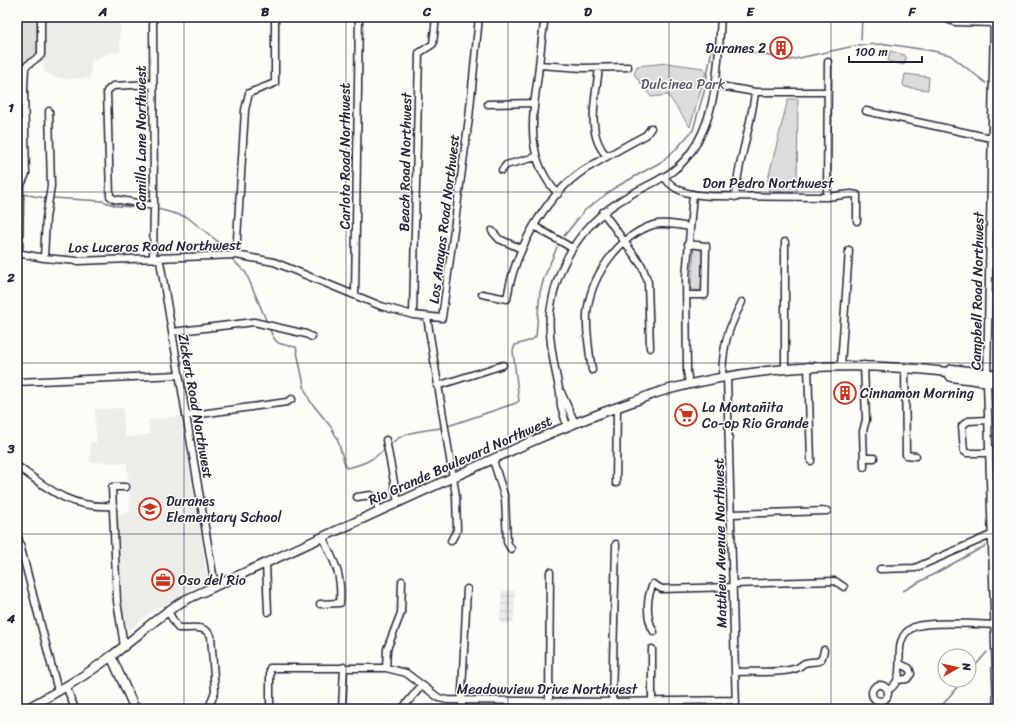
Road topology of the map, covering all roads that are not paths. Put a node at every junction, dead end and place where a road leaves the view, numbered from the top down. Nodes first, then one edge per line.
1 (41, 17) edge
2 (153, 17) edge
3 (275, 17) edge
4 (359, 17) edge
5 (436, 17) edge
6 (479, 17) edge
7 (545, 17) edge
8 (721, 17) edge
9 (942, 17) edge
10 (994, 20) edge
11 (828, 62) dead end
12 (539, 65) junction
13 (628, 67) dead end
14 (599, 68) junction
15 (152, 84) junction
16 (715, 85) junction
17 (995, 87) edge
18 (755, 92) junction
19 (828, 92) junction
20 (534, 103) junction
21 (488, 104) dead end
22 (49, 111) dead end
23 (866, 111) dead end
24 (651, 128) dead end
25 (992, 138) junction
26 (607, 156) junction
27 (536, 157) junction
28 (502, 170) dead end
29 (665, 178) junction
30 (558, 194) junction
31 (693, 194) junction
32 (735, 196) junction
33 (827, 198) junction
34 (154, 206) junction
35 (603, 212) junction
36 (857, 222) dead end
37 (534, 226) junction
38 (690, 227) junction
39 (492, 231) dead end
40 (625, 241) junction
41 (785, 242) dead end
42 (688, 244) junction
43 (572, 248) junction
44 (522, 249) junction
45 (849, 250) dead end
46 (18, 254) edge
47 (236, 255) junction
48 (44, 258) junction
49 (153, 258) junction
50 (989, 261) junction
51 (998, 261) edge
52 (482, 294) dead end
53 (686, 294) junction
54 (355, 295) junction
55 (742, 302) dead end
56 (413, 315) junction
57 (427, 317) junction
58 (172, 332) junction
59 (312, 337) dead end
60 (650, 348) dead end
61 (503, 365) dead end
62 (841, 365) junction
63 (864, 365) junction
64 (808, 366) junction
65 (905, 367) junction
66 (785, 368) junction
67 (592, 370) dead end
68 (179, 375) junction
69 (998, 375) edge
70 (725, 377) junction
71 (987, 378) junction
72 (17, 382) edge
73 (998, 383) edge
74 (689, 384) junction
75 (437, 386) junction
76 (292, 399) dead end
77 (617, 407) junction
78 (186, 416) junction
79 (988, 420) junction
80 (571, 425) junction
81 (386, 440) dead end
82 (988, 453) junction
83 (916, 456) dead end
84 (864, 458) junction
85 (874, 458) dead end
86 (493, 460) junction
87 (811, 460) dead end
88 (17, 466) edge
89 (864, 467) dead end
90 (453, 478) junction
91 (616, 482) dead end
92 (126, 487) dead end
93 (357, 498) dead end
94 (398, 503) junction
95 (112, 506) junction
96 (379, 511) junction
97 (826, 511) dead end
98 (732, 514) junction
99 (17, 534) edge
100 (991, 535) junction
101 (323, 538) junction
102 (451, 542) dead end
103 (616, 544) dead end
104 (511, 549) dead end
105 (266, 563) junction
106 (880, 569) dead end
107 (550, 572) dead end
108 (402, 581) dead end
109 (215, 586) junction
110 (733, 586) junction
111 (844, 587) dead end
112 (467, 589) dead end
113 (320, 604) dead end
114 (167, 610) junction
115 (268, 612) dead end
116 (994, 624) junction
117 (654, 632) dead end
118 (124, 646) junction
119 (652, 649) dead end
120 (824, 650) dead end
121 (111, 656) junction
122 (900, 664) junction
123 (344, 668) junction
124 (386, 668) junction
125 (735, 672) junction
126 (897, 680) junction
127 (422, 685) junction
128 (66, 686) junction
129 (888, 690) dead end
130 (58, 691) junction
131 (736, 700) junction
132 (462, 701) junction
133 (530, 701) junction
134 (549, 701) junction
135 (211, 702) dead end
136 (598, 702) junction
137 (612, 702) junction
138 (650, 702) junction
139 (26, 709) edge
140 (75, 709) edge
141 (135, 709) edge
142 (270, 709) edge
143 (342, 709) edge
144 (402, 709) edge
145 (462, 709) edge
146 (530, 709) edge
147 (597, 709) edge
148 (647, 709) edge
149 (736, 709) edge
150 (997, 709) edge

1 - 46 street
2 - 15 street, Camillo Lane Northwest
3 - 47 street
4 - 54 street, Carlota Road Northwest
5 - 56 street, Beach Road Northwest
6 - 57 street, Los Anayas Road Northwest
7 - 12 street
8 - 16 street
9 - 10 street
10 - 17 street, Campbell Road Northwest
11 - 19 street
12 - 14 street
12 - 20 street
13 - 14 street
14 - 26 street
15 - 34 street, Camillo Lane Northwest
15 - 34 street
16 - 18 street
16 - 29 street
17 - 25 street, Campbell Road Northwest
18 - 19 street
18 - 32 street
19 - 33 street
20 - 21 street
20 - 27 street
22 - 48 street
23 - 25 street
24 - 26 street
25 - 50 street, Campbell Road Northwest
26 - 30 street
27 - 28 street
27 - 30 street
29 - 31 street
29 - 35 street
30 - 37 street
31 - 32 street, Don Pedro Northwest
31 - 38 street, Don Pedro Northwest
32 - 33 street, Don Pedro Northwest
33 - 36 street, Don Pedro Northwest
34 - 49 street, Camillo Lane Northwest
35 - 40 street
35 - 43 street
37 - 43 street
37 - 44 street
38 - 40 street
38 - 42 street, Don Pedro Northwest
39 - 44 street
40 - 60 street
40 - 67 street
41 - 66 street
42 - 53 street, Don Pedro Northwest
42 - 53 street
43 - 80 street
44 - 52 street
45 - 62 street
46 - 48 street, Los Luceros Road Northwest
47 - 49 street, Los Luceros Road Northwest
47 - 54 street, Los Luceros Road Northwest
48 - 49 street, Los Luceros Road Northwest
49 - 58 street, Zickert Road Northwest
50 - 51 street
50 - 71 street, Campbell Road Northwest
53 - 74 street, Don Pedro Northwest
54 - 56 street, Los Luceros Road Northwest
55 - 70 street, Matthew Avenue Northwest
56 - 57 street, Los Luceros Road Northwest
57 - 75 street, Los Anayas Road Northwest
58 - 59 street
58 - 68 street, Zickert Road Northwest
61 - 75 street
62 - 63 main road, Rio Grande Boulevard Northwest
62 - 64 main road, Rio Grande Boulevard Northwest
63 - 65 main road, Rio Grande Boulevard Northwest
63 - 84 street
64 - 66 main road, Rio Grande Boulevard Northwest
64 - 87 street
65 - 71 main road, Rio Grande Boulevard Northwest
65 - 83 street
66 - 70 main road, Rio Grande Boulevard Northwest
68 - 72 street
68 - 78 street, Zickert Road Northwest
69 - 71 main road, Rio Grande Boulevard Northwest
70 - 74 main road, Rio Grande Boulevard Northwest
70 - 98 street, Matthew Avenue Northwest
71 - 73 main road, Rio Grande Boulevard Northwest
71 - 79 street, Campbell Road Northwest
74 - 77 main road, Rio Grande Boulevard Northwest
75 - 90 street, Los Anayas Road Northwest
76 - 78 street
77 - 80 main road, Rio Grande Boulevard Northwest
77 - 91 street
78 - 109 street, Zickert Road Northwest
79 - 82 street, Campbell Road Northwest
79 - 82 street
80 - 86 main road, Rio Grande Boulevard Northwest
81 - 94 street
82 - 100 street, Campbell Road Northwest
84 - 85 street
84 - 89 street
86 - 90 main road, Rio Grande Boulevard Northwest
86 - 104 street
88 - 95 street
90 - 94 main road, Rio Grande Boulevard Northwest
90 - 102 street, Los Anayas Road Northwest
92 - 95 street
93 - 96 street
94 - 96 main road, Rio Grande Boulevard Northwest
95 - 118 street
96 - 101 main road, Rio Grande Boulevard Northwest
97 - 98 street
98 - 110 street, Matthew Avenue Northwest
99 - 130 street
100 - 106 street
100 - 116 street, Campbell Road Northwest
101 - 105 main road, Rio Grande Boulevard Northwest
101 - 113 street
103 - 137 street
105 - 109 main road, Rio Grande Boulevard Northwest
105 - 115 street
107 - 134 street
108 - 124 street
109 - 114 main road, Rio Grande Boulevard Northwest
110 - 111 street
110 - 117 street
110 - 125 street, Matthew Avenue Northwest
112 - 132 street
114 - 118 main road, Rio Grande Boulevard Northwest
114 - 135 street
116 - 122 street
116 - 150 street, Campbell Road Northwest
118 - 121 main road, Rio Grande Boulevard Northwest
119 - 138 street
120 - 125 street
121 - 128 main road, Rio Grande Boulevard Northwest
121 - 141 main road
122 - 126 street
122 - 126 street
123 - 124 street, Meadowview Drive Northwest
123 - 142 street, Meadowview Drive Northwest
123 - 143 street
124 - 127 street, Meadowview Drive Northwest
125 - 131 street, Matthew Avenue Northwest
126 - 129 street
127 - 132 street, Meadowview Drive Northwest
127 - 144 street
128 - 130 main road, Rio Grande Boulevard Northwest
128 - 140 street
130 - 139 main road, Rio Grande Boulevard Northwest
131 - 138 street, Meadowview Drive Northwest
131 - 149 street, Matthew Avenue Northwest
132 - 133 street, Meadowview Drive Northwest
132 - 145 street
133 - 134 street, Meadowview Drive Northwest
133 - 146 street
134 - 136 street, Meadowview Drive Northwest
136 - 137 street, Meadowview Drive Northwest
136 - 147 street
137 - 138 street, Meadowview Drive Northwest
138 - 148 street

